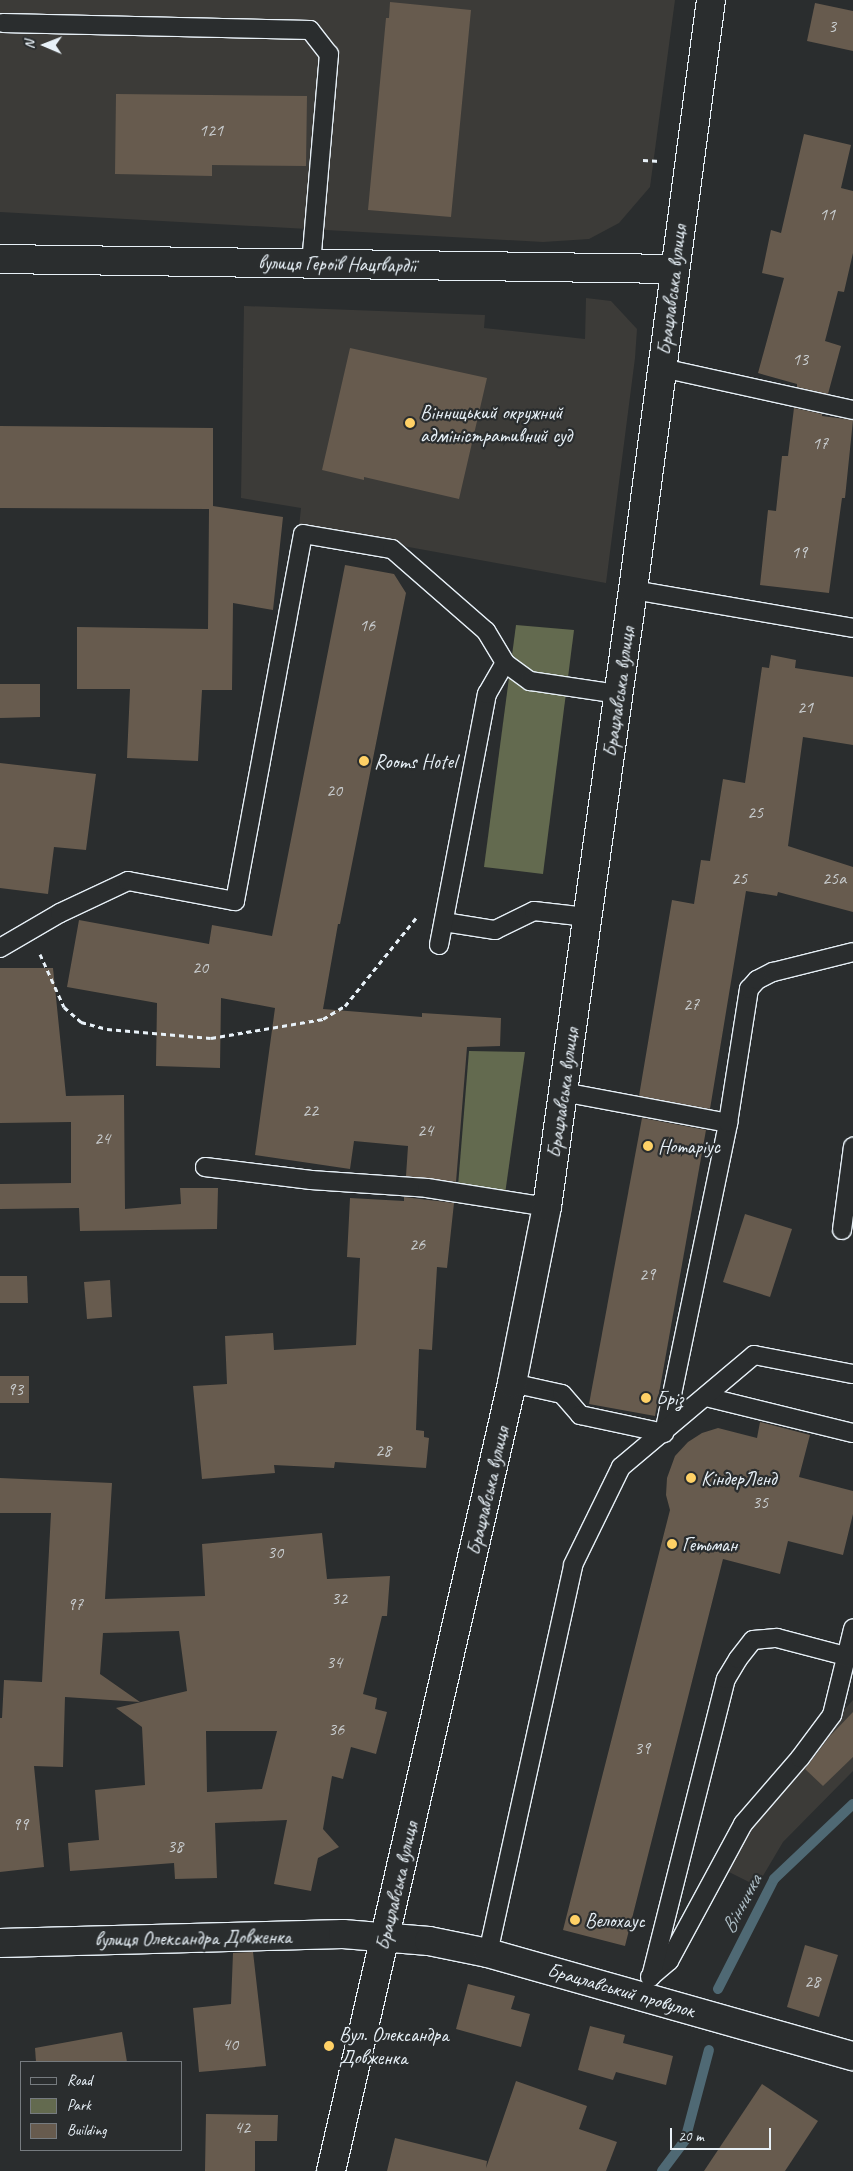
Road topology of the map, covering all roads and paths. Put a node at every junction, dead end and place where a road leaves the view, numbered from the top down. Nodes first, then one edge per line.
1 (711, 0) edge
2 (3, 23) dead end
3 (643, 160) dead end
4 (660, 161) dead end
5 (0, 259) edge
6 (311, 264) junction
7 (675, 269) junction
8 (662, 368) junction
9 (853, 410) edge
10 (633, 590) junction
11 (853, 628) edge
12 (505, 663) junction
13 (618, 694) junction
14 (418, 916) dead end
15 (587, 917) junction
16 (444, 922) junction
17 (28, 931) junction
18 (440, 945) dead end
19 (0, 948) edge
20 (853, 952) edge
21 (563, 1092) junction
22 (728, 1123) junction
23 (853, 1147) edge
24 (205, 1167) dead end
25 (547, 1207) junction
26 (842, 1230) dead end
27 (853, 1374) edge
28 (512, 1383) junction
29 (706, 1396) junction
30 (664, 1433) junction
31 (853, 1433) edge
32 (853, 1629) edge
33 (850, 1658) edge
34 (386, 1937) junction
35 (0, 1943) edge
36 (488, 1953) junction
37 (651, 1977) junction
38 (620, 1990) junction
39 (853, 2056) edge
40 (331, 2171) edge

1 - 7 main road, Брацлавська вулиця
2 - 6 lane
3 - 4 path
5 - 6 main road, вулиця Героїв Нацгвардії
6 - 7 main road, вулиця Героїв Нацгвардії
7 - 8 main road, Брацлавська вулиця
8 - 9 lane
8 - 10 main road, Брацлавська вулиця
10 - 11 lane
10 - 13 main road, Брацлавська вулиця
12 - 13 lane
12 - 16 lane
12 - 17 lane
13 - 15 main road, Брацлавська вулиця
14 - 17 path
15 - 16 lane
15 - 21 main road, Брацлавська вулиця
16 - 18 lane
17 - 19 lane
20 - 22 lane
21 - 22 lane
21 - 25 main road, Брацлавська вулиця
22 - 30 lane
23 - 26 lane
24 - 25 lane
25 - 28 main road, Брацлавська вулиця
27 - 29 lane
28 - 30 lane
28 - 34 main road, Брацлавська вулиця
29 - 30 lane
29 - 31 lane
30 - 36 lane
32 - 33 lane
33 - 37 lane
33 - 37 lane
34 - 35 main road, вулиця Олександра Довженка
34 - 36 main road, Брацлавський провулок
34 - 40 main road, Брацлавська вулиця
36 - 38 main road, Брацлавський провулок
37 - 38 lane
38 - 39 main road, Брацлавський провулок

